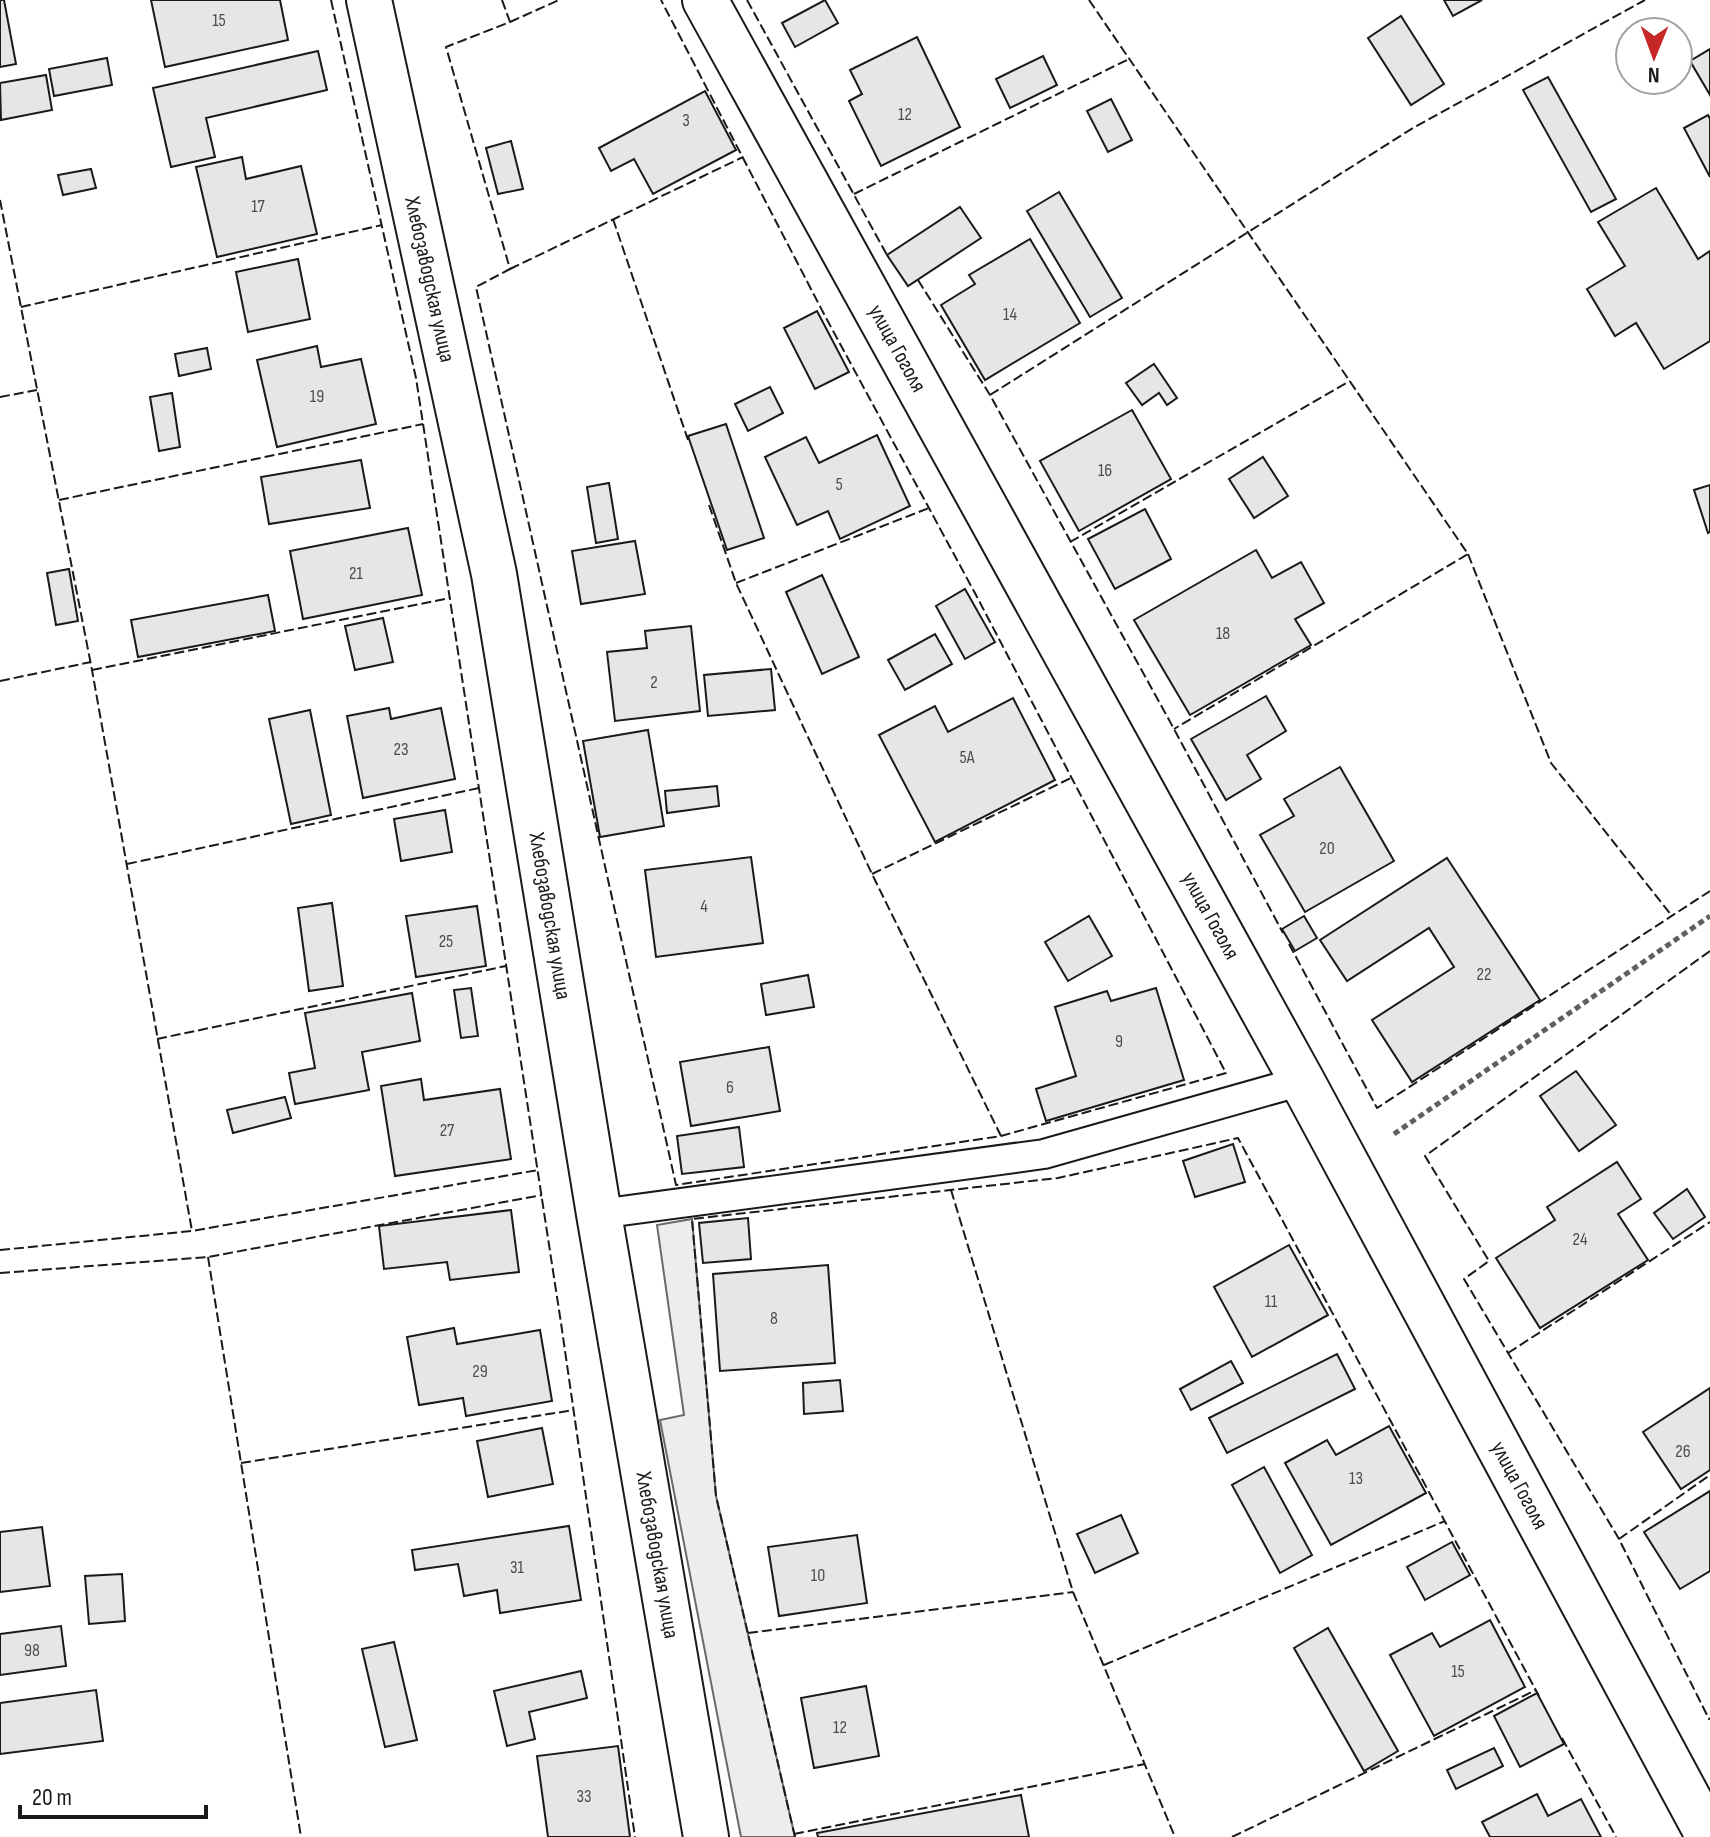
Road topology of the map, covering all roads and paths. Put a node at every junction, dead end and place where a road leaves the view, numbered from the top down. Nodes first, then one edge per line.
1 (369, 0) edge
2 (705, 0) edge
3 (1710, 916) edge
4 (1302, 1081) junction
5 (1347, 1167) junction
6 (599, 1214) junction
7 (706, 1837) edge
8 (1709, 1837) edge

1 - 6 street, Хлебозаводская улица
2 - 4 street, улица Гоголя
3 - 5 path
4 - 5 street, улица Гоголя
4 - 6 lane
5 - 8 street, улица Гоголя
6 - 7 street, Хлебозаводская улица

